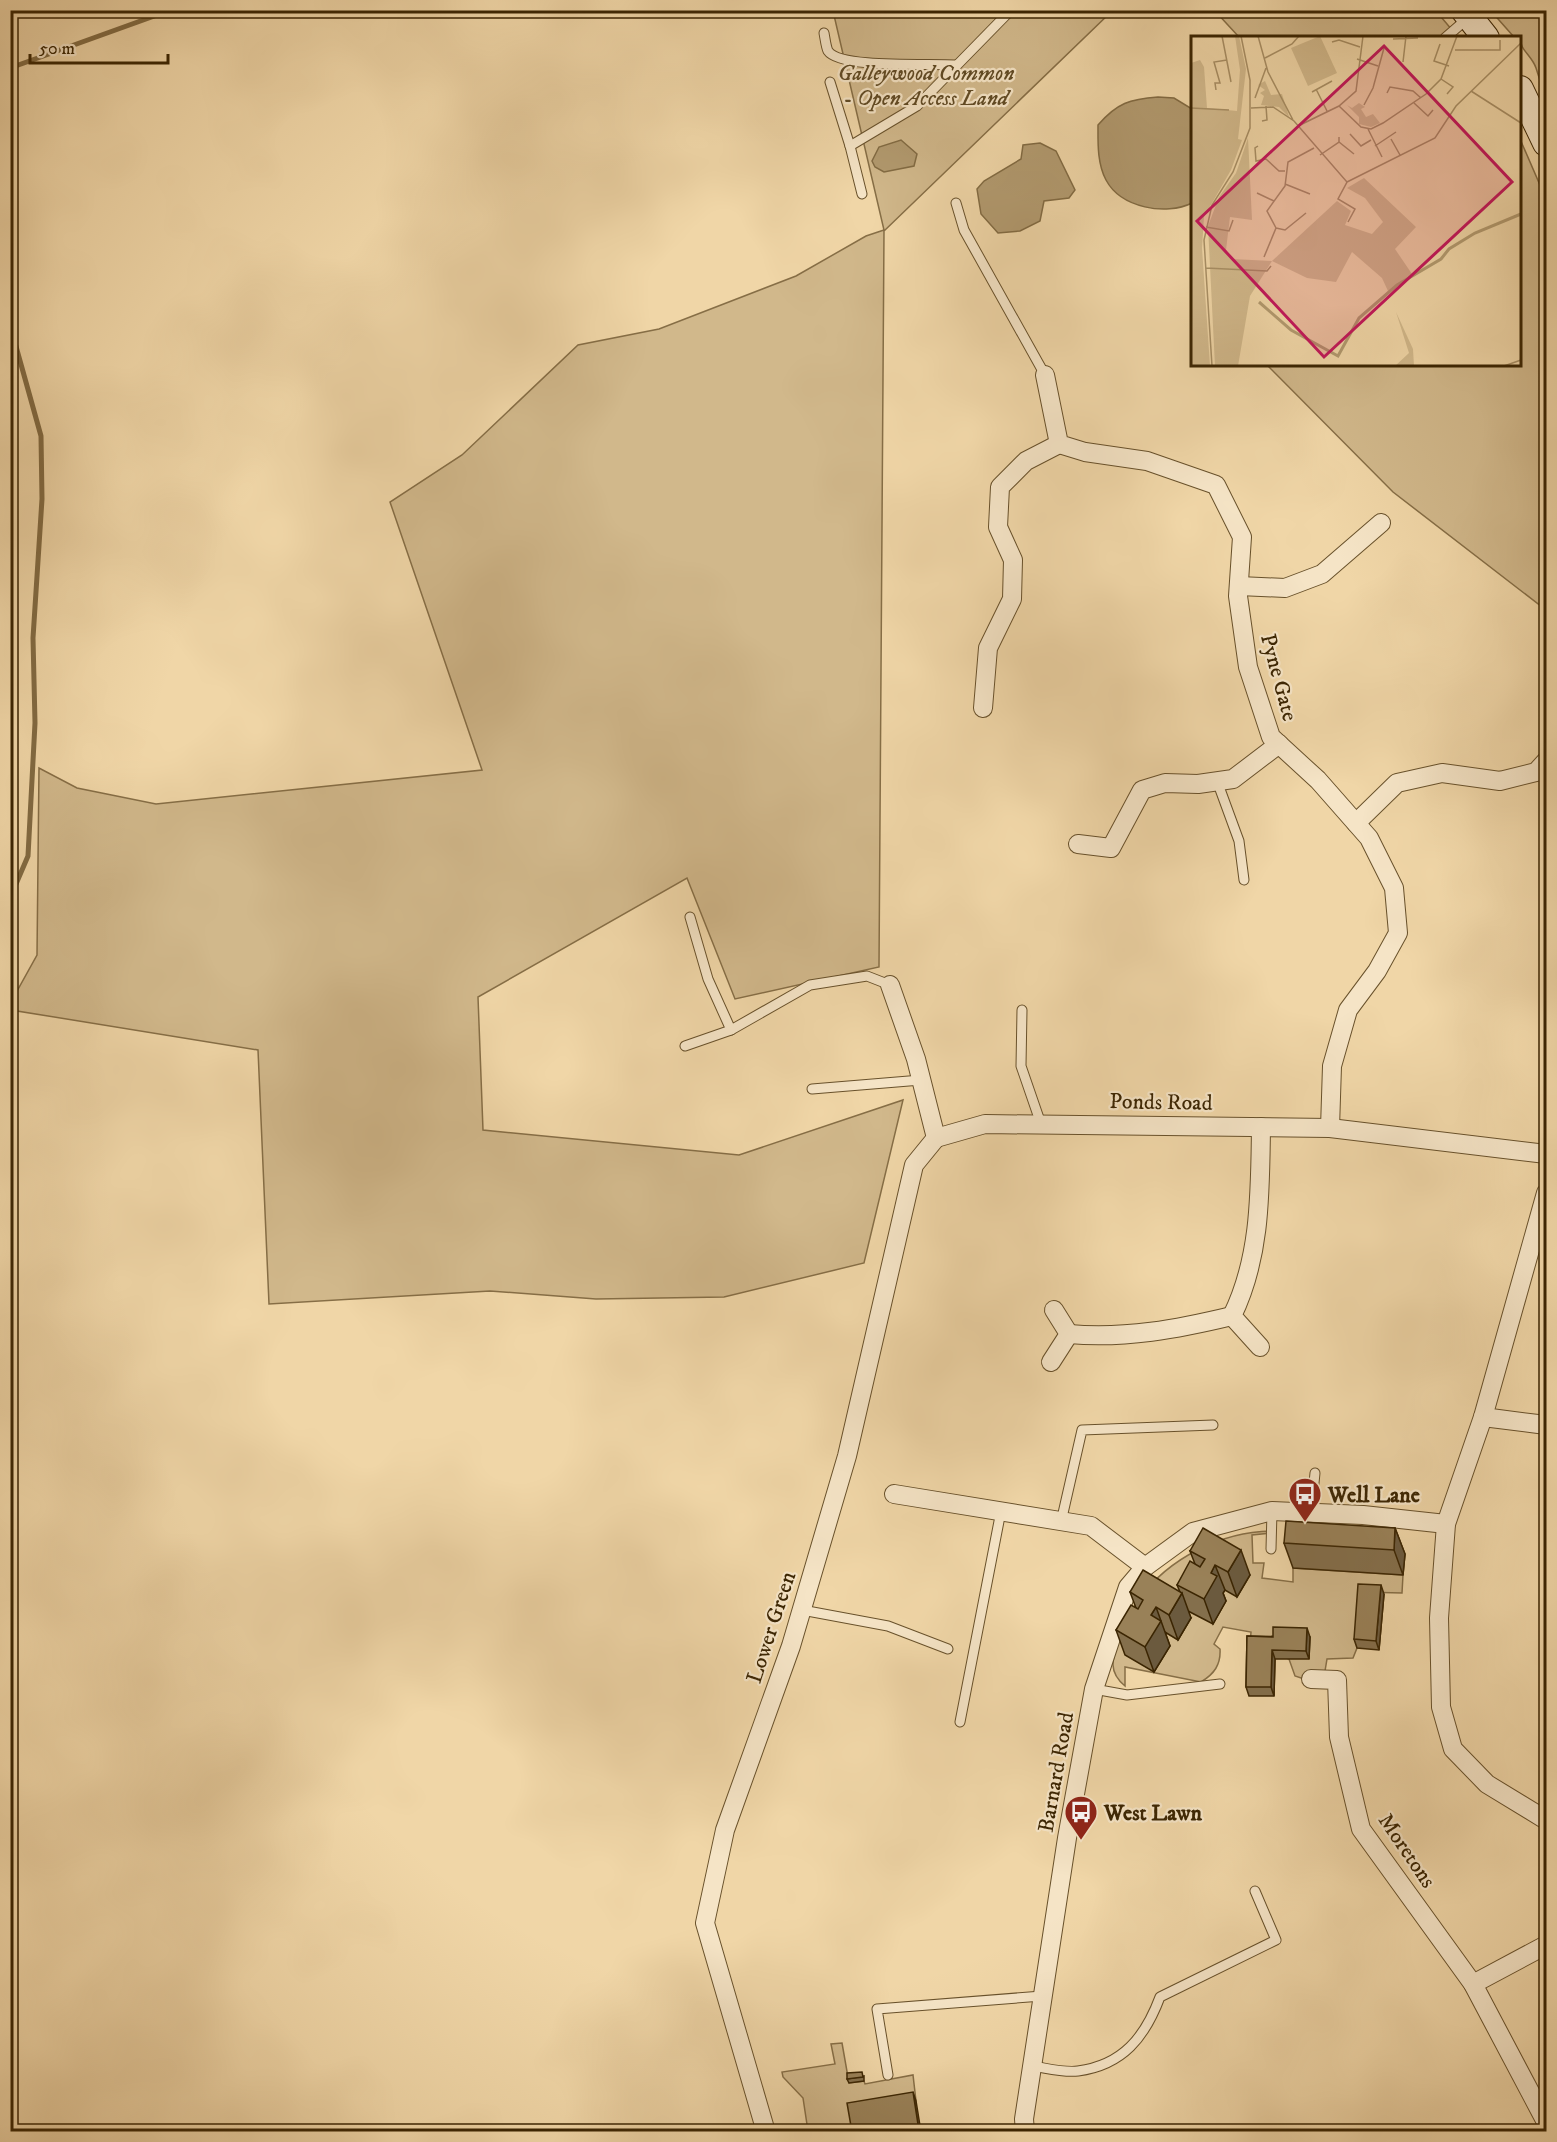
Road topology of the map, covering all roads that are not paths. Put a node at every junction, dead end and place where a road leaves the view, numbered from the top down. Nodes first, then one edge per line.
1 (1011, 10) edge
2 (1467, 14) edge
3 (824, 33) dead end
4 (1446, 36) edge
5 (1484, 36) edge
6 (956, 65) junction
7 (830, 82) dead end
8 (1521, 91) edge
9 (1546, 143) edge
10 (850, 146) junction
11 (862, 194) dead end
12 (956, 203) dead end
13 (1045, 375) joint
14 (1059, 444) junction
15 (1381, 523) dead end
16 (1239, 586) junction
17 (983, 708) dead end
18 (1279, 744) junction
19 (1546, 761) edge
20 (1217, 782) junction
21 (1356, 823) junction
22 (1078, 844) dead end
23 (1244, 880) dead end
24 (690, 917) dead end
25 (890, 985) joint
26 (1022, 1010) dead end
27 (731, 1030) junction
28 (685, 1046) dead end
29 (921, 1080) junction
30 (812, 1089) dead end
31 (1041, 1124) junction
32 (1261, 1127) junction
33 (1330, 1128) junction
34 (936, 1138) junction
35 (1546, 1154) edge
36 (1546, 1193) edge
37 (1054, 1310) dead end
38 (1232, 1316) junction
39 (1069, 1334) junction
40 (1260, 1347) dead end
41 (1051, 1362) dead end
42 (1483, 1417) junction
43 (1213, 1425) dead end
44 (1546, 1425) edge
45 (1315, 1473) dead end
46 (894, 1494) dead end
47 (1001, 1511) junction
48 (1272, 1511) junction
49 (1311, 1513) junction
50 (1061, 1521) junction
51 (1446, 1524) junction
52 (1271, 1550) dead end
53 (1145, 1567) junction
54 (801, 1610) junction
55 (948, 1649) dead end
56 (1311, 1679) dead end
57 (1220, 1684) dead end
58 (1094, 1689) junction
59 (960, 1722) dead end
60 (1546, 1820) edge
61 (1255, 1891) dead end
62 (1546, 1945) edge
63 (1473, 1984) junction
64 (1042, 1996) junction
65 (1032, 2066) junction
66 (888, 2075) dead end
67 (1546, 2122) edge
68 (766, 2132) edge
69 (1025, 2132) edge

1 - 6 lane
2 - 4 lane
2 - 5 main road
3 - 6 lane
6 - 10 lane
7 - 10 lane
8 - 9 main road
10 - 11 lane
12 - 13 lane
13 - 14 street
14 - 16 street, Pyne Gate
14 - 17 street
15 - 16 street
16 - 18 street, Pyne Gate
18 - 20 street
18 - 21 street, Pyne Gate
19 - 21 street
20 - 22 street
20 - 23 lane
21 - 33 street, Pyne Gate
24 - 27 lane
25 - 27 lane
25 - 29 street
26 - 31 lane
27 - 28 lane
29 - 30 lane
29 - 34 street
31 - 32 street, Ponds Road
31 - 34 street, Ponds Road
32 - 33 street, Ponds Road
32 - 38 street
33 - 35 street, Ponds Road
34 - 54 street, Lower Green
36 - 42 street
37 - 39 street
38 - 39 street
38 - 40 street
39 - 41 street
42 - 44 street
42 - 51 street
43 - 50 lane
45 - 49 lane
46 - 47 street
47 - 50 street
47 - 59 lane
48 - 49 street, Barnard Road
48 - 52 lane
48 - 53 street, Barnard Road
49 - 51 street, Barnard Road
50 - 53 street
51 - 60 street
53 - 58 street, Barnard Road
54 - 55 lane
54 - 68 street, Lower Green
56 - 63 street, Moretons
57 - 58 lane
58 - 64 street, Barnard Road
61 - 65 lane
62 - 63 street
63 - 67 street, Moretons
64 - 65 street, Barnard Road
64 - 66 lane
65 - 69 street, Barnard Road

